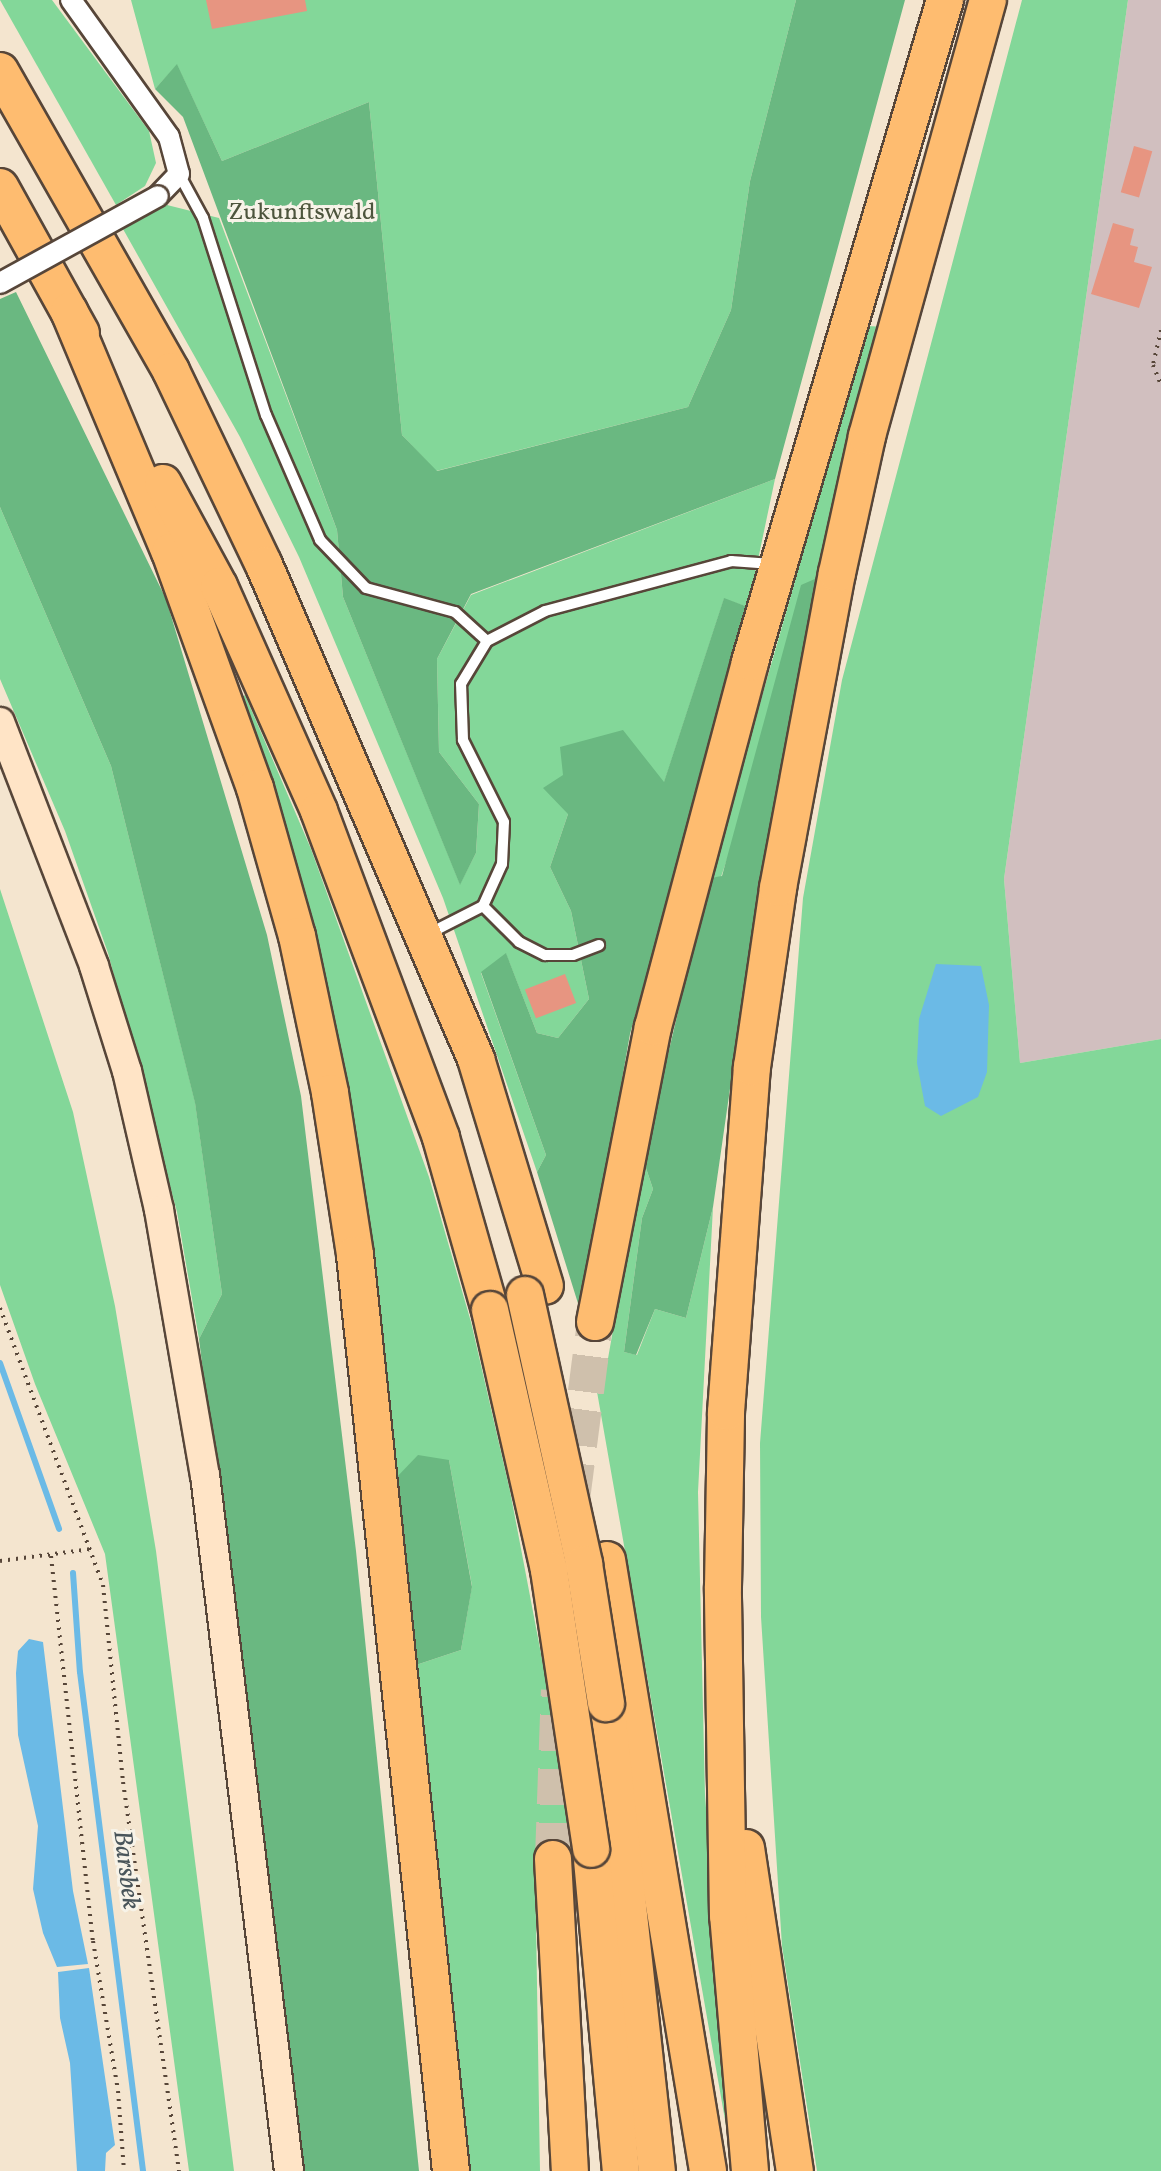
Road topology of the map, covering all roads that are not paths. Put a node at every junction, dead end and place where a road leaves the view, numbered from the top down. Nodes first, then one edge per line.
1 (71, 0) edge
2 (945, 0) edge
3 (988, 0) edge
4 (0, 71) edge
5 (179, 174) junction
6 (0, 187) edge
7 (0, 283) edge
8 (69, 311) junction
9 (778, 566) junction
10 (487, 641) junction
11 (0, 722) edge
12 (483, 906) junction
13 (421, 937) junction
14 (599, 945) dead end
15 (535, 1291) junction
16 (595, 1322) tunnel mouth
17 (725, 1710) junction
18 (553, 1859) tunnel mouth
19 (558, 1999) junction
20 (289, 2171) edge
21 (451, 2171) edge
22 (558, 2171) edge
23 (570, 2171) edge
24 (621, 2171) edge
25 (657, 2171) edge
26 (708, 2171) edge
27 (750, 2171) edge
28 (795, 2171) edge

1 - 5 street
2 - 9 highway
3 - 17 highway
4 - 13 highway
5 - 7 street, bridge
5 - 10 lane
6 - 8 highway
8 - 21 highway
8 - 24 highway, bridge
9 - 10 lane
9 - 16 highway
10 - 12 lane
11 - 20 main road
12 - 13 lane
12 - 14 lane
13 - 15 highway
15 - 25 highway, bridge
15 - 26 highway
17 - 27 highway
17 - 28 highway
18 - 19 highway
19 - 22 highway
19 - 23 highway

